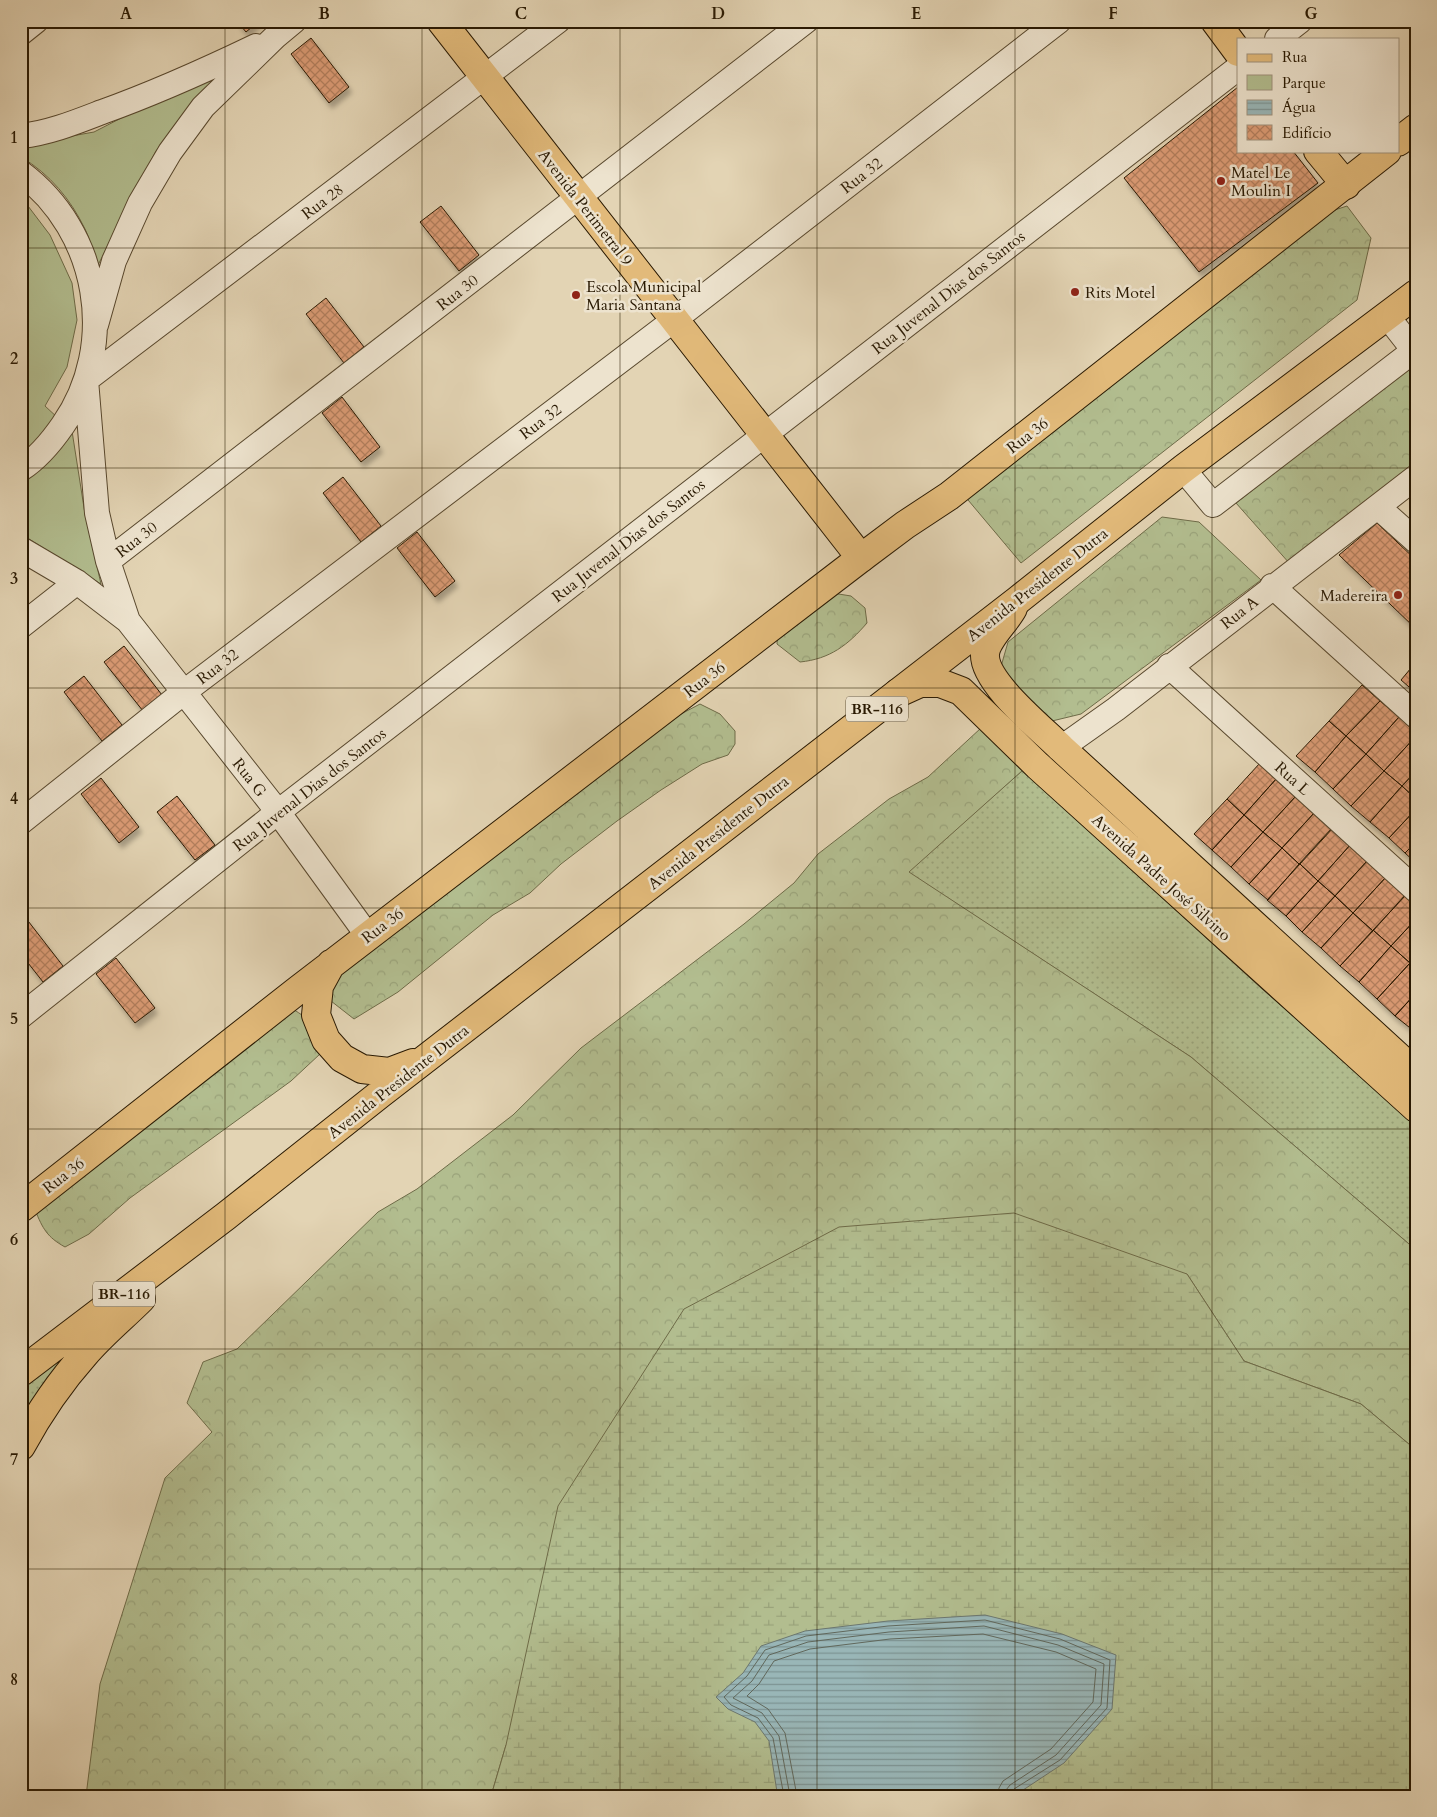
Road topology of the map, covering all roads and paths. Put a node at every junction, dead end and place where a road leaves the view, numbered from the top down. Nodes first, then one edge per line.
1 (36, 21) edge
2 (294, 21) edge
3 (441, 21) edge
4 (558, 21) edge
5 (806, 21) edge
6 (1059, 21) edge
7 (1215, 21) edge
8 (1300, 21) edge
9 (21, 33) edge
10 (276, 36) junction
11 (1278, 38) edge
12 (1237, 51) edge
13 (1237, 69) edge
14 (485, 78) junction
15 (1416, 128) edge
16 (21, 136) edge
17 (1400, 140) edge
18 (1319, 152) edge
19 (1386, 152) edge
20 (21, 173) edge
21 (1346, 185) junction
22 (580, 198) junction
23 (1416, 294) edge
24 (1387, 316) junction
25 (674, 320) junction
26 (96, 324) junction
27 (1415, 351) edge
28 (86, 380) junction
29 (766, 433) junction
30 (21, 469) edge
31 (1184, 469) junction
32 (1416, 476) edge
33 (1378, 507) junction
34 (1416, 541) edge
35 (21, 549) edge
36 (862, 558) junction
37 (108, 561) junction
38 (78, 582) junction
39 (1272, 586) junction
40 (1018, 600) junction
41 (128, 621) junction
42 (21, 626) edge
43 (1170, 666) junction
44 (184, 692) junction
45 (896, 693) junction
46 (1416, 716) edge
47 (1061, 748) junction
48 (278, 812) junction
49 (21, 822) edge
50 (1416, 890) edge
51 (368, 936) junction
52 (331, 964) junction
53 (21, 1016) edge
54 (428, 1057) junction
55 (1416, 1073) edge
56 (1416, 1108) edge
57 (21, 1208) edge
58 (226, 1216) junction
59 (21, 1372) edge
60 (21, 1446) edge

1 - 9 street
2 - 10 street
3 - 14 main road, Avenida Perimetral 9
4 - 14 street, Rua 28
5 - 22 street, Rua 30
6 - 25 street, Rua 32
7 - 12 main road
8 - 11 street
10 - 16 street
10 - 26 street
13 - 29 street, Rua Juvenal Dias dos Santos
14 - 22 main road, Avenida Perimetral 9
14 - 28 street, Rua 28
15 - 17 main road
18 - 21 main road
19 - 21 main road, Rua 36
20 - 26 street
21 - 36 main road, Rua 36
22 - 25 main road, Avenida Perimetral 9
22 - 37 street, Rua 30
23 - 24 main road, Avenida Presidente Dutra / BR-116
24 - 27 street
24 - 31 main road, Avenida Presidente Dutra / BR-116
25 - 29 main road, Avenida Perimetral 9
25 - 44 street, Rua 32
26 - 28 street
27 - 31 street
28 - 30 street
28 - 37 street
29 - 36 main road, Avenida Perimetral 9
29 - 48 street, Rua Juvenal Dias dos Santos
31 - 40 main road, Avenida Presidente Dutra / BR-116
32 - 33 street, Rua A
33 - 34 street
33 - 39 street, Rua A
35 - 38 street
36 - 51 main road, Rua 36
37 - 41 street
38 - 41 street
38 - 42 street
39 - 43 street, Rua A
39 - 46 street
40 - 45 main road, Avenida Presidente Dutra / BR-116
40 - 47 main road, Avenida Padre José Silvino
41 - 44 street, Rua G
43 - 47 street, Rua A
43 - 50 street, Rua L
44 - 48 street, Rua G
44 - 49 street, Rua 32
45 - 54 main road, Avenida Presidente Dutra / BR-116
45 - 56 main road, Avenida Padre José Silvino
47 - 55 main road, Avenida Padre José Silvino
48 - 51 street, Rua G
48 - 53 street, Rua Juvenal Dias dos Santos
51 - 52 main road, Rua 36
52 - 54 main road
52 - 57 main road, Rua 36
54 - 58 main road, Avenida Presidente Dutra / BR-116
58 - 59 main road, Avenida Presidente Dutra / BR-116
58 - 60 main road

